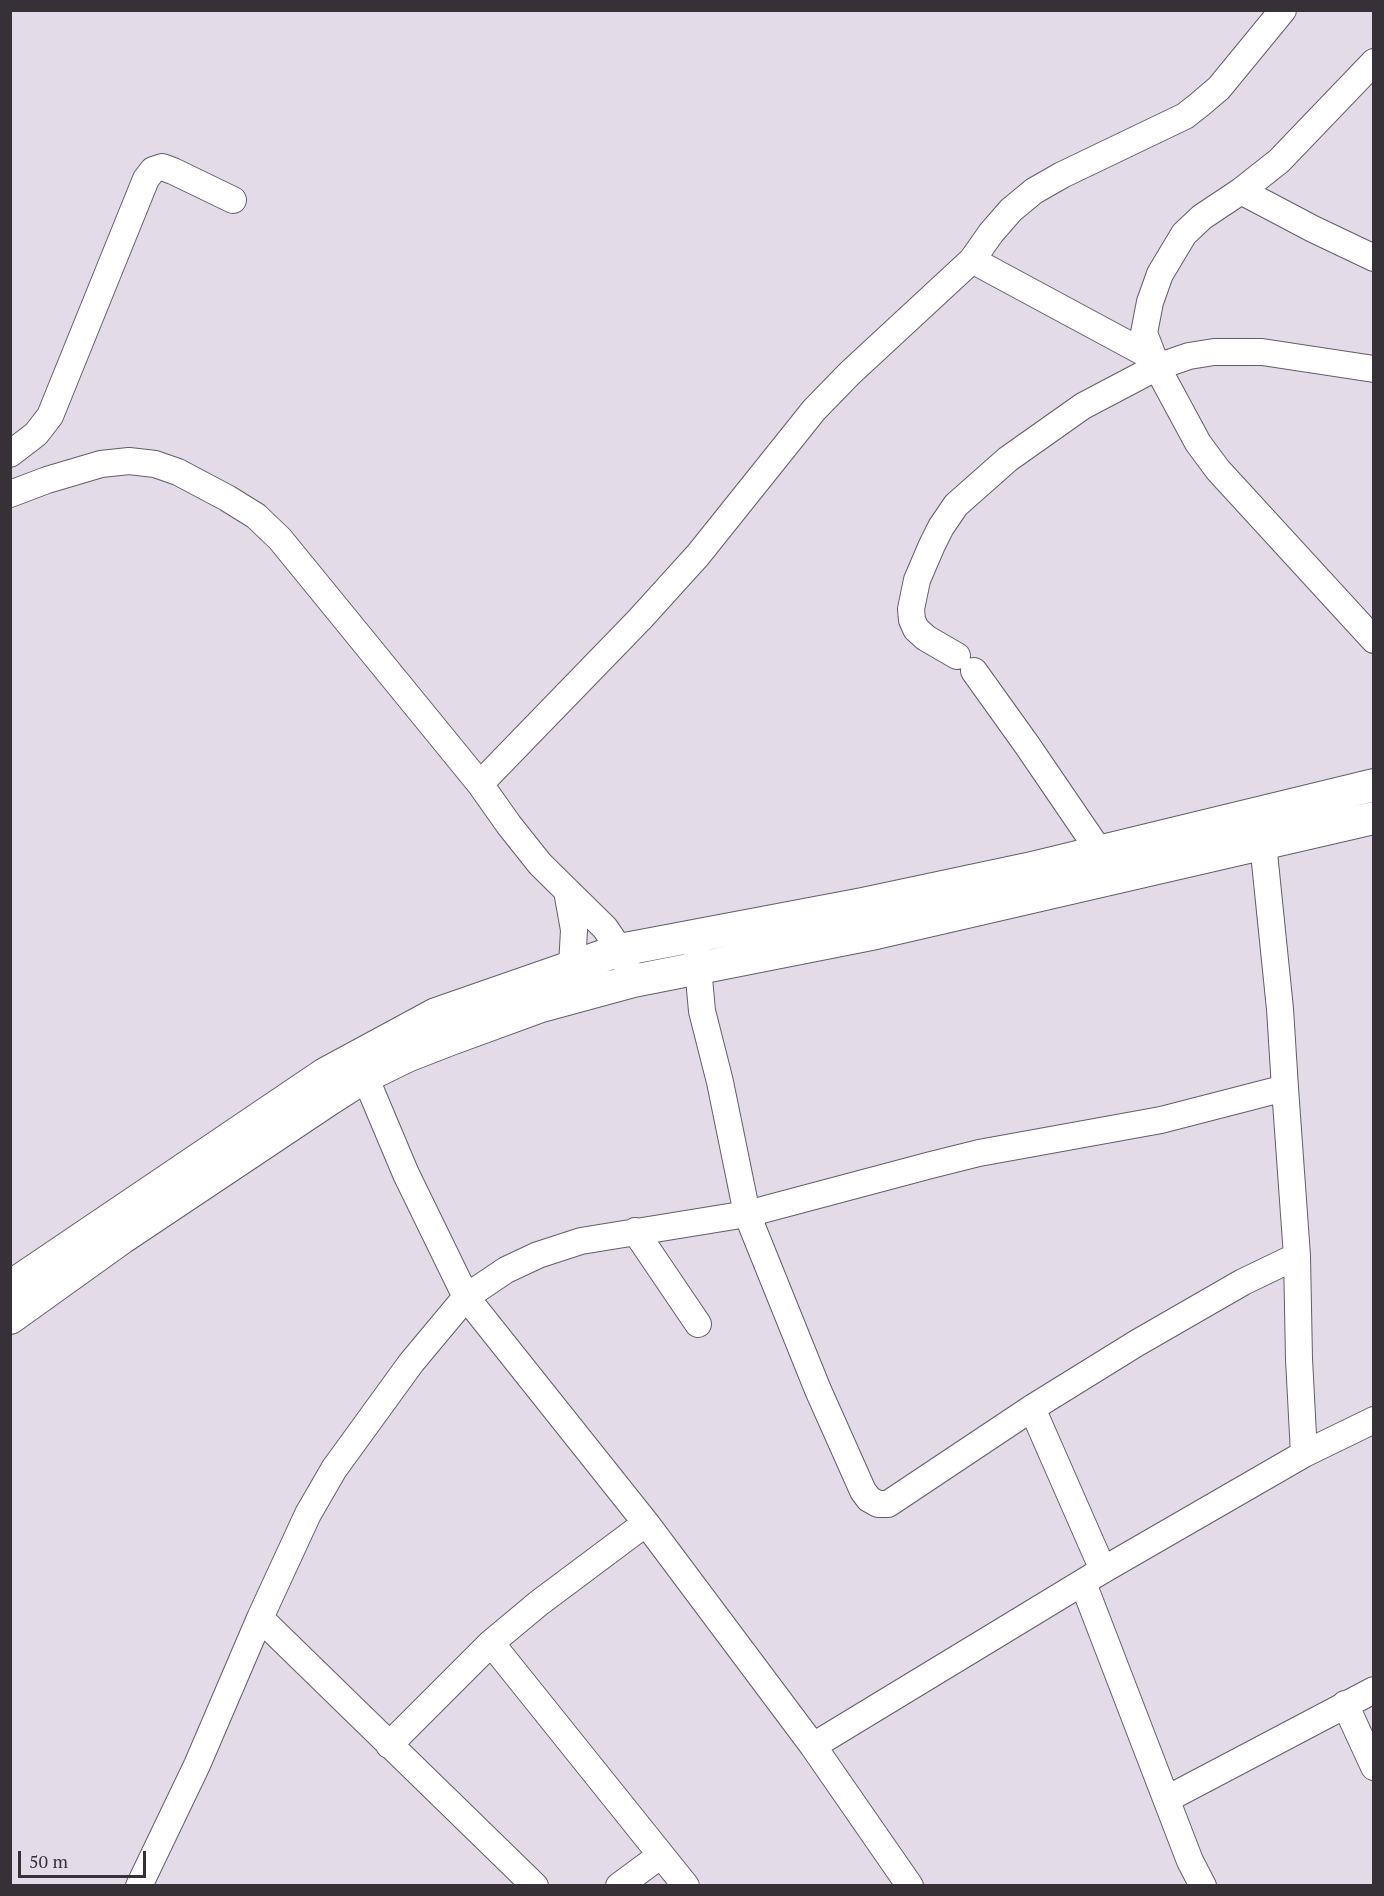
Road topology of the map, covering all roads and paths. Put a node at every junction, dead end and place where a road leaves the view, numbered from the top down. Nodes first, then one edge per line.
1 (1283, 10) edge
2 (1371, 69) edge
3 (1241, 191) junction
4 (233, 200) dead end
5 (1374, 258) edge
6 (972, 261) junction
7 (1154, 362) junction
8 (1374, 369) edge
9 (10, 454) edge
10 (10, 494) edge
11 (1374, 640) edge
12 (480, 784) junction
13 (1374, 785) edge
14 (1374, 818) edge
15 (1263, 843) junction
16 (1105, 865) junction
17 (567, 891) junction
18 (695, 934) junction
19 (620, 950) junction
20 (572, 966) junction
21 (699, 967) junction
22 (633, 981) junction
23 (361, 1067) junction
24 (1286, 1088) junction
25 (747, 1214) junction
26 (635, 1231) junction
27 (1297, 1256) junction
28 (10, 1287) edge
29 (466, 1297) junction
30 (10, 1318) edge
31 (698, 1324) dead end
32 (1032, 1408) junction
33 (1374, 1420) edge
34 (1304, 1454) junction
35 (646, 1523) junction
36 (1093, 1577) junction
37 (260, 1618) junction
38 (491, 1643) junction
39 (1374, 1690) edge
40 (1345, 1704) junction
41 (388, 1744) junction
42 (813, 1746) junction
43 (1374, 1767) edge
44 (1167, 1798) junction
45 (661, 1855) junction
46 (139, 1886) edge
47 (535, 1886) edge
48 (619, 1886) edge
49 (686, 1886) edge
50 (910, 1886) edge
51 (1203, 1886) edge

1 - 6 street
2 - 3 street
3 - 5 street
3 - 7 street
4 - 9 street
6 - 7 street
6 - 12 street
7 - 8 street
7 - 11 street
7 - 16 street
10 - 12 street
12 - 17 street
13 - 16 main road
14 - 15 main road
15 - 16 main road
15 - 24 street
16 - 18 main road
16 - 21 main road
17 - 19 street
17 - 20 street
18 - 19 main road
18 - 21 street
19 - 20 main road
19 - 22 street
20 - 23 main road
21 - 22 main road
21 - 25 street
22 - 23 main road
23 - 28 main road
23 - 29 street
23 - 30 main road
24 - 25 street
24 - 27 street
25 - 26 street
25 - 32 street
26 - 29 street
26 - 31 street
27 - 32 street
27 - 34 street
29 - 35 street
29 - 37 street
32 - 36 street
33 - 34 street
34 - 36 street
35 - 38 street
35 - 42 street
36 - 42 street
36 - 44 street
37 - 41 street
37 - 46 street
38 - 41 street
38 - 45 street
39 - 40 street
40 - 43 street
40 - 44 street
41 - 47 street
42 - 50 street
44 - 51 street
45 - 48 street
45 - 49 street

